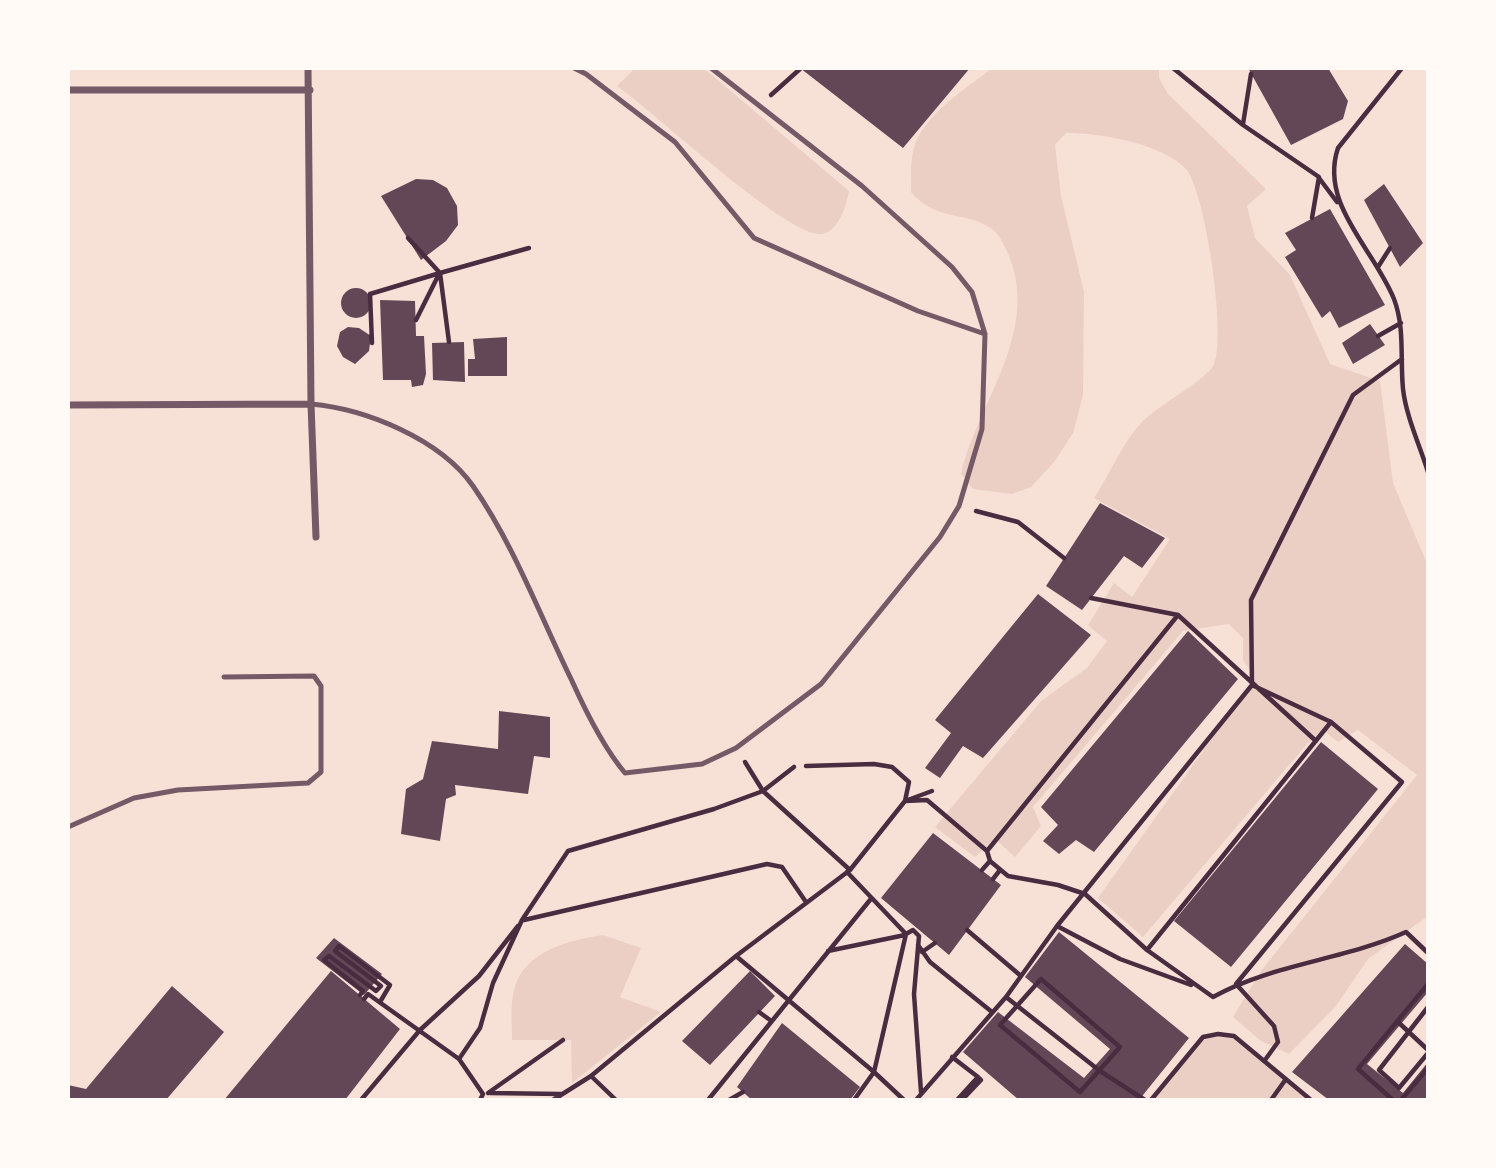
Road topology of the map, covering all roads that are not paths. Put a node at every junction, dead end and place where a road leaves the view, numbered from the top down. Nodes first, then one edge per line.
1 (308, 68) edge
2 (574, 68) edge
3 (711, 68) edge
4 (68, 90) edge
5 (310, 90) junction
6 (985, 334) junction
7 (311, 404) junction
8 (68, 405) edge
9 (316, 537) dead end
10 (223, 677) dead end
11 (68, 827) edge

1 - 5 street
2 - 6 lane
3 - 6 lane
4 - 5 street
5 - 7 street
6 - 7 lane
7 - 8 street
7 - 9 street
10 - 11 lane

